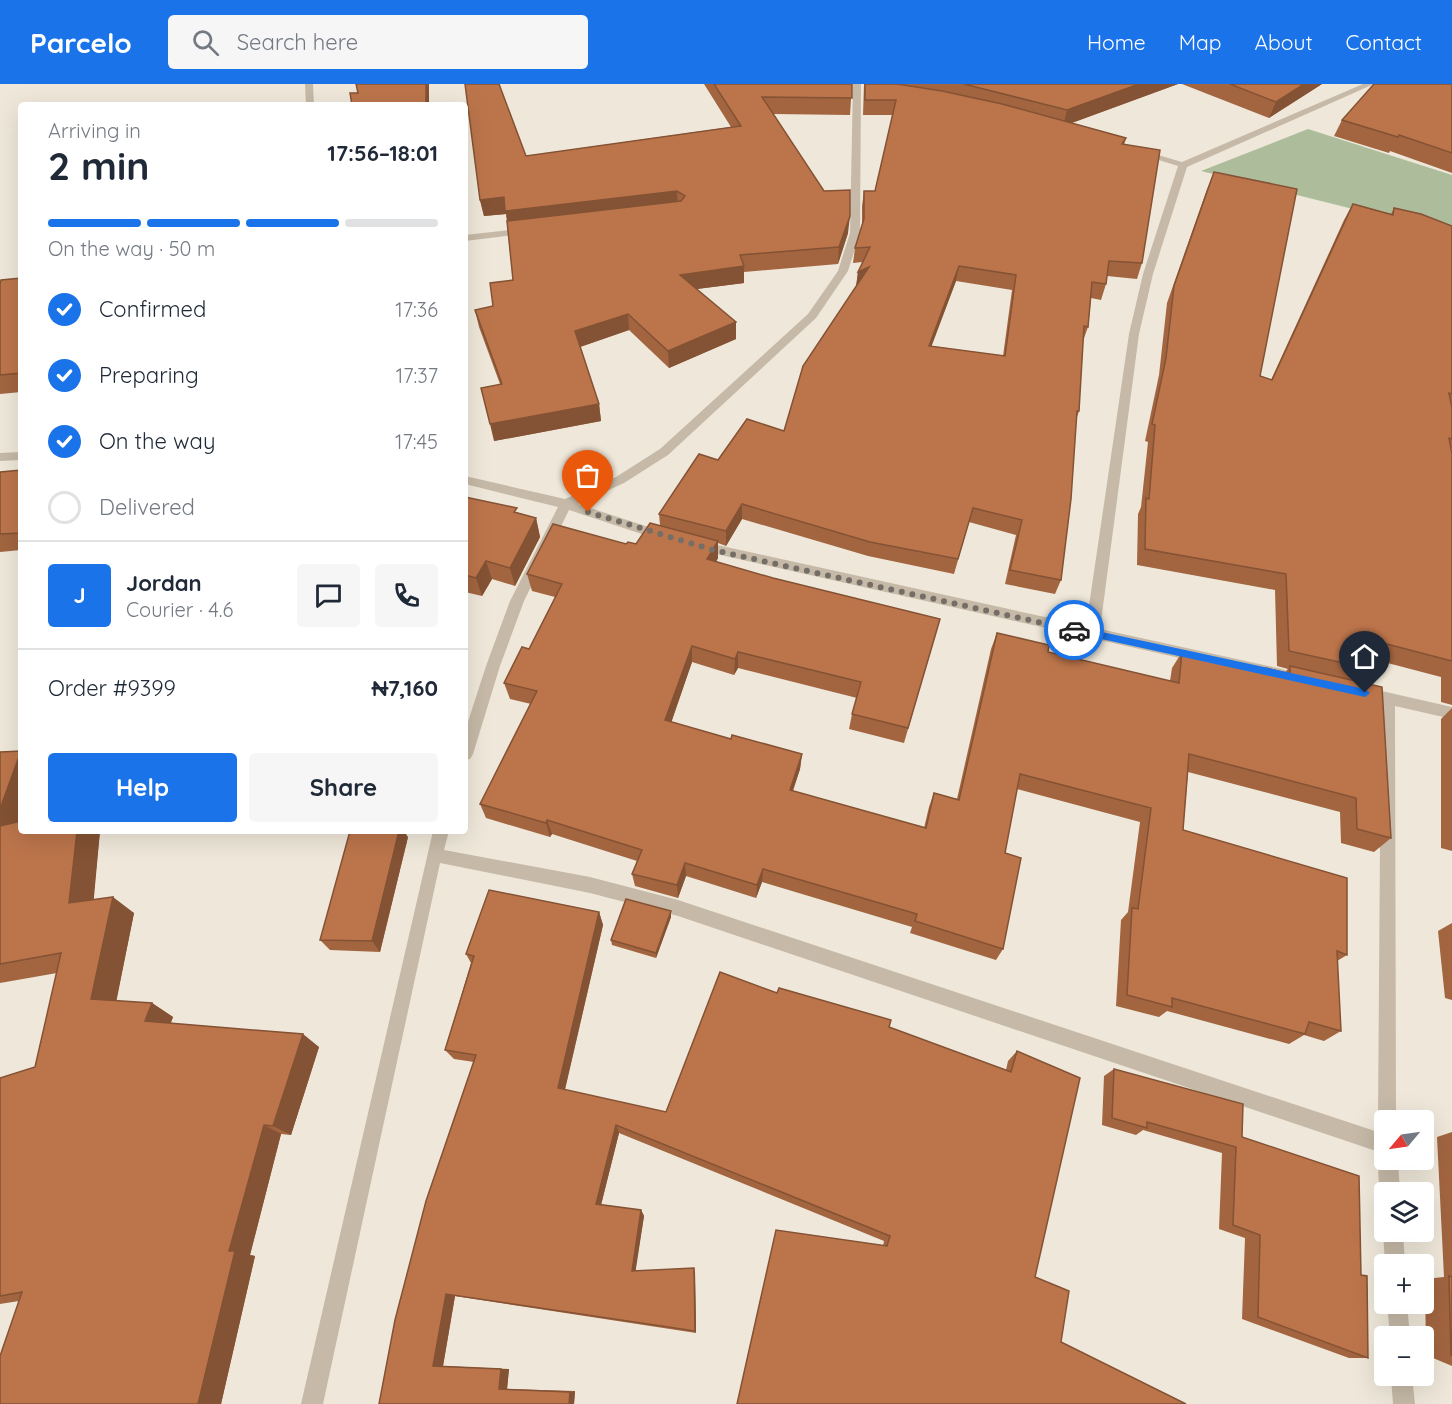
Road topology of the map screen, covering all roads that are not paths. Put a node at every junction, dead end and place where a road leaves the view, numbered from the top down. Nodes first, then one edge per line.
1 (309, 84) edge
2 (1370, 84) edge
3 (861, 87) edge
4 (310, 102) edge
5 (1128, 149) edge
6 (1183, 165) junction
7 (536, 230) edge
8 (468, 238) edge
9 (18, 456) edge
10 (0, 457) edge
11 (468, 481) edge
12 (566, 504) junction
13 (1092, 634) junction
14 (1297, 678) edge
15 (1354, 691) edge
16 (1388, 698) junction
17 (1452, 713) edge
18 (468, 745) edge
19 (440, 834) edge
20 (434, 855) junction
21 (1387, 1110) edge
22 (1374, 1141) edge
23 (1403, 1386) edge
24 (312, 1404) edge
25 (1404, 1404) edge

1 - 4 street
2 - 6 street
3 - 12 street
5 - 6 street
6 - 13 street
7 - 8 street
9 - 10 street
11 - 12 street
12 - 13 street
12 - 18 street
13 - 14 street
15 - 16 street
16 - 17 street
16 - 21 street
19 - 20 street
20 - 22 street
20 - 24 street
23 - 25 street

